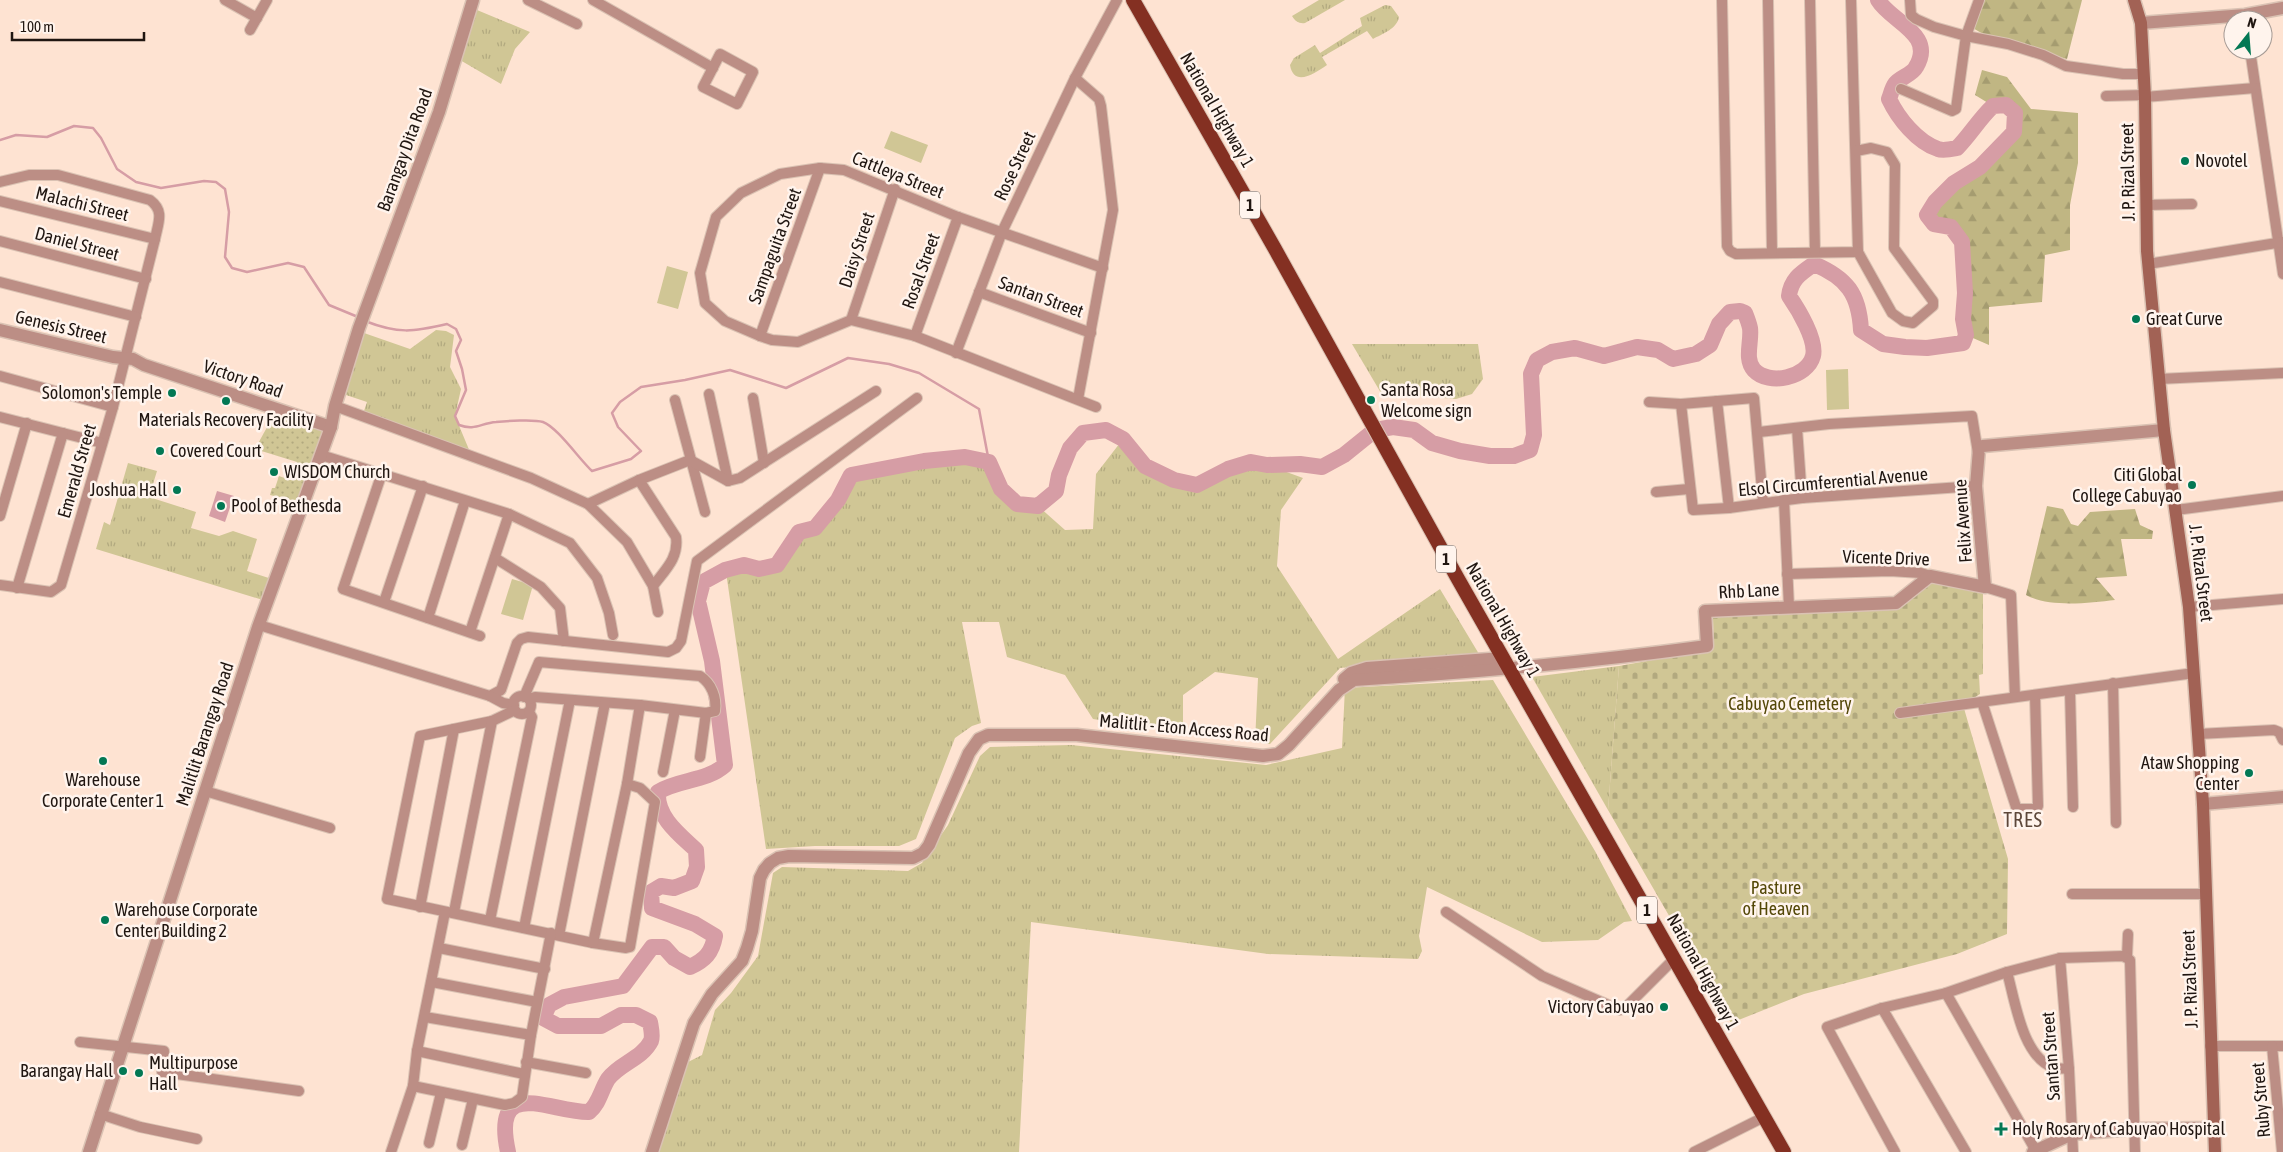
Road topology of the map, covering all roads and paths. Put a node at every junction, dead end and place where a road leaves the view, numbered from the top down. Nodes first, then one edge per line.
1 (226, 0) edge
2 (267, 0) edge
3 (473, 0) edge
4 (528, 0) edge
5 (593, 0) edge
6 (1117, 0) edge
7 (1133, 0) edge
8 (1722, 0) edge
9 (1768, 0) edge
10 (1810, 0) edge
11 (1851, 0) edge
12 (1910, 0) edge
13 (1979, 0) edge
14 (2134, 0) edge
15 (257, 18) junction
16 (2223, 18) edge
17 (2141, 23) junction
18 (577, 24) dead end
19 (250, 30) dead end
20 (1966, 36) junction
21 (2251, 60) edge
22 (713, 68) junction
23 (2143, 74) junction
24 (1075, 78) junction
25 (2255, 88) junction
26 (1901, 89) dead end
27 (2106, 96) dead end
28 (2144, 96) junction
29 (1856, 151) junction
30 (820, 168) junction
31 (0, 182) edge
32 (895, 189) junction
33 (0, 201) edge
34 (2192, 204) dead end
35 (2146, 205) junction
36 (958, 217) junction
37 (1002, 232) junction
38 (155, 239) junction
39 (0, 241) edge
40 (2281, 243) edge
41 (1816, 252) junction
42 (1858, 252) junction
43 (1772, 253) junction
44 (2148, 264) junction
45 (1103, 268) junction
46 (2283, 274) edge
47 (146, 279) junction
48 (0, 282) edge
49 (979, 292) junction
50 (136, 317) junction
51 (851, 320) junction
52 (359, 328) joint
53 (0, 330) edge
54 (1091, 333) junction
55 (760, 336) junction
56 (915, 336) junction
57 (956, 353) junction
58 (120, 359) junction
59 (2283, 373) edge
60 (0, 376) edge
61 (2159, 379) junction
62 (876, 390) dead end
63 (709, 394) dead end
64 (752, 398) dead end
65 (917, 398) dead end
66 (1078, 399) junction
67 (675, 400) dead end
68 (1717, 401) junction
69 (1649, 402) dead end
70 (1681, 404) junction
71 (335, 406) junction
72 (1096, 406) dead end
73 (113, 407) junction
74 (0, 417) edge
75 (26, 423) junction
76 (331, 427) junction
77 (1798, 428) junction
78 (2164, 430) junction
79 (1759, 432) junction
80 (63, 433) junction
81 (102, 443) junction
82 (1978, 453) junction
83 (321, 455) junction
84 (690, 460) junction
85 (764, 462) junction
86 (382, 473) junction
87 (639, 480) junction
88 (728, 481) junction
89 (423, 486) junction
90 (1976, 486) junction
91 (1690, 489) junction
92 (1656, 492) dead end
93 (2283, 496) edge
94 (1802, 498) junction
95 (1784, 500) junction
96 (465, 501) junction
97 (1763, 502) junction
98 (588, 504) junction
99 (1729, 508) junction
100 (2176, 510) junction
101 (705, 512) dead end
102 (510, 514) junction
103 (0, 516) edge
104 (495, 558) junction
105 (1787, 574) junction
106 (1930, 576) junction
107 (0, 586) edge
108 (653, 586) junction
109 (1985, 587) junction
110 (18, 588) junction
111 (2283, 599) edge
112 (384, 602) junction
113 (1788, 607) junction
114 (2189, 607) junction
115 (658, 612) dead end
116 (428, 618) junction
117 (259, 625) junction
118 (613, 635) dead end
119 (564, 641) junction
120 (1506, 663) junction
121 (2194, 674) junction
122 (2113, 683) junction
123 (501, 690) junction
124 (2070, 691) junction
125 (2035, 695) junction
126 (490, 696) junction
127 (2014, 698) junction
128 (570, 700) junction
129 (520, 702) junction
130 (1982, 702) junction
131 (604, 703) junction
132 (640, 705) junction
133 (675, 710) junction
134 (706, 713) junction
135 (1900, 713) dead end
136 (492, 721) junction
137 (454, 729) junction
138 (2198, 734) junction
139 (2282, 734) edge
140 (700, 757) dead end
141 (663, 772) dead end
142 (627, 784) junction
143 (205, 791) junction
144 (2283, 797) edge
145 (2203, 804) junction
146 (2073, 808) dead end
147 (2116, 822) dead end
148 (330, 828) dead end
149 (2072, 894) dead end
150 (2205, 894) junction
151 (420, 908) junction
152 (450, 912) junction
153 (1446, 912) dead end
154 (490, 920) junction
155 (524, 928) junction
156 (555, 934) junction
157 (2128, 934) dead end
158 (594, 943) junction
159 (439, 948) junction
160 (2127, 957) junction
161 (2060, 958) junction
162 (1674, 959) junction
163 (545, 969) junction
164 (2007, 972) junction
165 (432, 982) junction
166 (1946, 993) junction
167 (537, 1002) junction
168 (1882, 1008) junction
169 (425, 1017) junction
170 (531, 1035) junction
171 (80, 1042) dead end
172 (122, 1046) junction
173 (2210, 1046) junction
174 (2278, 1046) edge
175 (418, 1051) junction
176 (526, 1062) junction
177 (2069, 1069) junction
178 (586, 1073) dead end
179 (524, 1074) junction
180 (413, 1086) junction
181 (299, 1091) dead end
182 (441, 1092) junction
183 (473, 1100) junction
184 (100, 1114) junction
185 (1764, 1117) junction
186 (2214, 1128) junction
187 (2134, 1130) junction
188 (2072, 1134) junction
189 (196, 1139) dead end
190 (429, 1143) dead end
191 (462, 1144) dead end
192 (2034, 1151) edge
193 (89, 1152) edge
194 (391, 1152) edge
195 (652, 1152) edge
196 (1694, 1152) edge
197 (1784, 1152) edge
198 (1895, 1152) edge
199 (1966, 1152) edge
200 (2073, 1152) edge
201 (2135, 1152) edge
202 (2215, 1152) edge
203 (2282, 1152) edge

1 - 15 street
2 - 15 street
3 - 52 street, Barangay Dita Road
4 - 18 street
5 - 22 street
6 - 24 street, Rose Street
7 - 120 highway, National Highway 1 / 1
8 - 43 street
9 - 43 street
10 - 41 street
11 - 29 street
12 - 20 street
13 - 20 street
14 - 17 main road, J. P. Rizal Street
15 - 19 street
16 - 17 street
17 - 23 main road, J. P. Rizal Street
20 - 23 street
20 - 26 street
21 - 25 street
22 - 22 street
23 - 28 main road, J. P. Rizal Street
24 - 37 street, Rose Street
24 - 45 street
25 - 28 street
25 - 40 street
27 - 28 street
28 - 35 main road, J. P. Rizal Street
29 - 42 street
29 - 42 street
30 - 32 street, Cattleya Street
30 - 55 street, Sampaguita Street
30 - 55 street, Cattleya Street
31 - 38 street, Emerald Street
32 - 36 street, Cattleya Street
32 - 51 street, Daisy Street
33 - 38 street, Malachi Street
34 - 35 street
35 - 44 main road, J. P. Rizal Street
36 - 37 street, Cattleya Street
36 - 56 street, Rosal Street
37 - 45 street, Cattleya Street
37 - 49 street, Rose Street
38 - 47 street, Emerald Street
39 - 47 street, Daniel Street
40 - 44 street
40 - 46 street
41 - 42 street
41 - 43 street
44 - 61 main road, J. P. Rizal Street
45 - 54 street
47 - 50 street, Emerald Street
48 - 50 street
49 - 54 street, Santan Street
49 - 57 street, Rose Street
50 - 58 street, Emerald Street
51 - 55 street, Cattleya Street
51 - 56 street
52 - 71 street, Malitlit Barangay Road
53 - 58 street, Genesis Street
54 - 66 street
56 - 57 street
57 - 66 street
58 - 73 street, Emerald Street
58 - 76 street, Victory Road
59 - 61 street
60 - 73 street
61 - 78 main road, J. P. Rizal Street
62 - 85 street
63 - 88 street
64 - 85 street
65 - 119 street
66 - 72 street
67 - 84 street
68 - 70 street
68 - 79 street
68 - 99 street
69 - 70 street
70 - 91 street
71 - 76 street, Malitlit Barangay Road
71 - 98 street
73 - 81 street, Emerald Street
74 - 75 street
75 - 80 street
75 - 103 street
76 - 83 street, Malitlit Barangay Road
77 - 79 street
77 - 82 street
77 - 94 street
78 - 82 street
78 - 100 main road, J. P. Rizal Street
79 - 97 street
80 - 81 street
80 - 110 street
81 - 110 street, Emerald Street
82 - 90 street, Felix Avenue
83 - 86 street
83 - 117 street, Malitlit Barangay Road
84 - 87 street
84 - 88 street
84 - 101 street
85 - 88 street
86 - 89 street
86 - 112 street
87 - 98 street
87 - 108 street
89 - 96 street
89 - 112 street
90 - 94 street, Elsol Circumferential Avenue
90 - 109 street, Felix Avenue
91 - 92 street
91 - 99 street, Elsol Circumferential Avenue
93 - 100 street
94 - 95 street, Elsol Circumferential Avenue
95 - 97 street, Elsol Circumferential Avenue
95 - 105 street
96 - 102 street
96 - 116 street
97 - 99 street, Elsol Circumferential Avenue
98 - 108 street
100 - 114 main road, J. P. Rizal Street
102 - 104 street
102 - 118 street
104 - 116 street
104 - 119 street
105 - 106 street, Vicente Drive
105 - 113 street
106 - 109 street, Vicente Drive
106 - 113 street, Rhb Lane
107 - 110 street
108 - 115 street
109 - 127 street, Vicente Drive
111 - 114 street
112 - 116 street
113 - 120 street, Rhb Lane
114 - 121 main road, J. P. Rizal Street
117 - 126 street
117 - 143 street, Malitlit Barangay Road
119 - 123 street
120 - 162 highway, National Highway 1 / 1
120 - 195 street, Malitlit - Eton Access Road
121 - 122 street
121 - 138 main road, J. P. Rizal Street
122 - 124 street
122 - 147 street
123 - 126 street
123 - 129 street
124 - 125 street
124 - 146 street
125 - 127 street
125 - 130 street
126 - 129 street
127 - 130 street
128 - 129 street
128 - 131 street
128 - 155 street
129 - 134 street
129 - 136 street
129 - 154 street
130 - 135 street
131 - 132 street
131 - 156 street
132 - 133 street
132 - 142 street
133 - 134 street
133 - 141 street
134 - 140 street
136 - 137 street
136 - 152 street
137 - 151 street
137 - 151 street
138 - 139 street
138 - 145 main road, J. P. Rizal Street
142 - 158 street
142 - 158 street
143 - 148 street
143 - 172 street, Malitlit Barangay Road
144 - 145 street
145 - 150 main road, J. P. Rizal Street
149 - 150 street
150 - 173 main road, J. P. Rizal Street
151 - 152 street
152 - 154 street
152 - 159 street
153 - 162 street
154 - 155 street
155 - 156 street
156 - 158 street
156 - 163 street
157 - 160 street
159 - 163 street
159 - 165 street
160 - 161 street
160 - 187 street
161 - 164 street
161 - 177 street, Santan Street
162 - 185 highway, National Highway 1 / 1
163 - 167 street
164 - 166 street
164 - 177 street
165 - 167 street
165 - 169 street
166 - 168 street
166 - 192 street
167 - 170 street
168 - 198 street
168 - 199 street
169 - 170 street
169 - 175 street
170 - 176 street
171 - 172 street
172 - 181 street
172 - 184 street, Malitlit Barangay Road
173 - 174 street
173 - 186 main road, J. P. Rizal Street
174 - 203 street, Ruby Street
175 - 179 street
175 - 180 street
176 - 178 street
176 - 179 street
177 - 188 street, Santan Street
179 - 183 street
180 - 182 street
180 - 194 street
182 - 183 street
182 - 190 street
183 - 191 street
184 - 189 street
184 - 193 street, Malitlit Barangay Road
185 - 196 street
185 - 197 highway, National Highway 1 / 1
186 - 187 street
186 - 202 main road, J. P. Rizal Street
187 - 188 street
187 - 201 street
188 - 192 street
188 - 200 street, Santan Street

